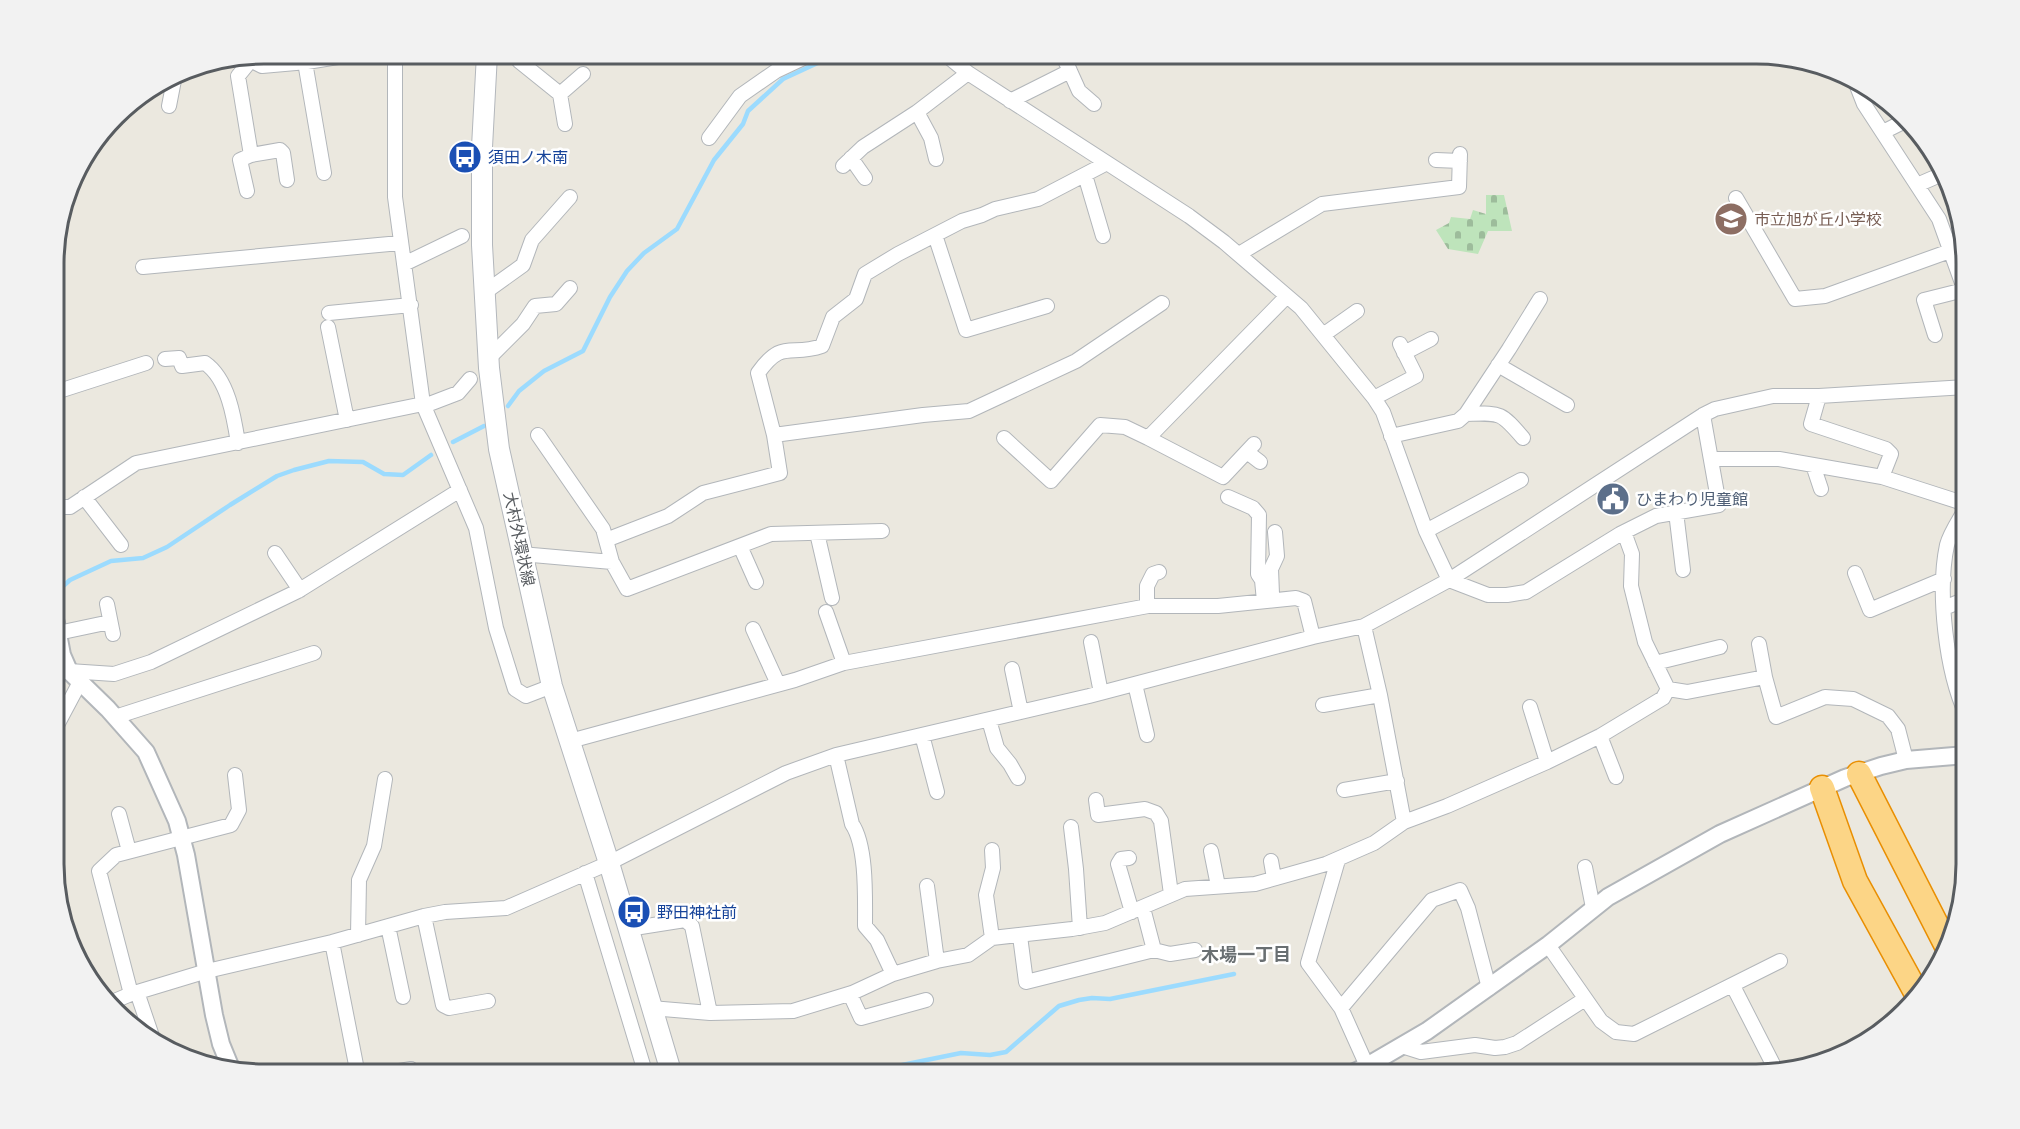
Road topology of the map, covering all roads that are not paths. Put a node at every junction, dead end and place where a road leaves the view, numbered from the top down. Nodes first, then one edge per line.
1 (1067, 64) edge
2 (306, 65) edge
3 (395, 65) edge
4 (486, 65) edge
5 (524, 65) edge
6 (789, 65) edge
7 (958, 65) edge
8 (244, 66) edge
9 (1070, 71) junction
10 (968, 73) junction
11 (583, 74) dead end
12 (173, 86) edge
13 (560, 94) junction
14 (1860, 94) edge
15 (1010, 101) junction
16 (1094, 104) dead end
17 (169, 105) dead end
18 (918, 112) junction
19 (565, 124) dead end
20 (1898, 124) edge
21 (1883, 132) junction
22 (709, 138) dead end
23 (251, 155) junction
24 (936, 159) dead end
25 (1436, 160) dead end
26 (1107, 163) junction
27 (324, 173) dead end
28 (1085, 175) junction
29 (1935, 177) edge
30 (865, 178) dead end
31 (287, 180) dead end
32 (1917, 185) junction
33 (247, 190) dead end
34 (570, 197) dead end
35 (1736, 198) dead end
36 (1950, 217) edge
37 (1939, 219) junction
38 (462, 236) dead end
39 (935, 236) junction
40 (1103, 236) dead end
41 (400, 243) junction
42 (1950, 251) junction
43 (1239, 254) junction
44 (404, 264) junction
45 (1955, 265) edge
46 (143, 267) dead end
47 (570, 288) dead end
48 (484, 293) junction
49 (1955, 294) edge
50 (1287, 296) junction
51 (1540, 299) dead end
52 (1162, 303) dead end
53 (411, 305) junction
54 (1047, 306) dead end
55 (1357, 311) dead end
56 (329, 313) dead end
57 (328, 327) dead end
58 (1323, 335) junction
59 (1935, 335) dead end
60 (1431, 339) dead end
61 (165, 359) dead end
62 (488, 359) junction
63 (146, 363) dead end
64 (1498, 365) junction
65 (470, 379) dead end
66 (1955, 388) edge
67 (64, 389) edge
68 (1819, 396) junction
69 (1374, 398) junction
70 (424, 405) junction
71 (1567, 405) dead end
72 (1466, 414) junction
73 (1703, 415) junction
74 (347, 420) junction
75 (538, 435) dead end
76 (774, 435) junction
77 (1391, 436) junction
78 (1004, 438) dead end
79 (1148, 438) junction
80 (1523, 438) dead end
81 (238, 443) junction
82 (1711, 459) junction
83 (1260, 462) dead end
84 (1813, 465) junction
85 (1882, 477) junction
86 (1521, 480) dead end
87 (1821, 489) dead end
88 (460, 490) junction
89 (84, 497) junction
90 (1228, 497) dead end
91 (1955, 502) edge
92 (64, 507) edge
93 (1676, 512) junction
94 (1955, 527) edge
95 (882, 531) dead end
96 (1426, 531) junction
97 (1275, 532) dead end
98 (1624, 532) junction
99 (817, 533) junction
100 (606, 540) junction
101 (121, 545) dead end
102 (740, 546) junction
103 (275, 553) dead end
104 (522, 554) junction
105 (612, 562) junction
106 (1683, 570) dead end
107 (1159, 572) dead end
108 (1855, 573) dead end
109 (1944, 579) junction
110 (1449, 580) junction
111 (756, 582) dead end
112 (300, 590) junction
113 (832, 598) dead end
114 (1268, 601) junction
115 (107, 604) dead end
116 (1955, 604) edge
117 (1147, 606) junction
118 (1944, 608) junction
119 (826, 612) dead end
120 (1364, 626) junction
121 (64, 628) edge
122 (753, 629) dead end
123 (1313, 637) junction
124 (1091, 642) dead end
125 (1759, 644) dead end
126 (1720, 647) dead end
127 (314, 653) dead end
128 (844, 663) junction
129 (1655, 663) junction
130 (1012, 669) dead end
131 (68, 675) edge
132 (1765, 677) junction
133 (778, 684) junction
134 (1135, 684) junction
135 (552, 686) junction
136 (1955, 686) edge
137 (1668, 689) junction
138 (64, 692) edge
139 (1101, 693) junction
140 (1380, 695) junction
141 (1323, 705) dead end
142 (1530, 707) dead end
143 (1021, 712) junction
144 (115, 717) junction
145 (989, 720) junction
146 (922, 735) junction
147 (1147, 735) dead end
148 (1599, 736) junction
149 (570, 741) junction
150 (836, 755) junction
151 (1955, 756) edge
152 (1906, 760) junction
153 (1547, 762) junction
154 (1859, 774) junction
155 (235, 775) dead end
156 (1616, 777) dead end
157 (1018, 778) dead end
158 (385, 779) dead end
159 (1397, 781) junction
160 (1821, 788) junction
161 (1344, 789) dead end
162 (938, 792) dead end
163 (1096, 800) dead end
164 (119, 814) dead end
165 (1404, 822) junction
166 (1071, 827) dead end
167 (182, 838) junction
168 (992, 850) dead end
169 (129, 851) junction
170 (1211, 851) dead end
171 (1129, 858) dead end
172 (1338, 860) junction
173 (1271, 861) dead end
174 (609, 863) junction
175 (1585, 867) dead end
176 (585, 873) junction
177 (1274, 878) junction
178 (927, 886) dead end
179 (1218, 886) junction
180 (1171, 894) junction
181 (1593, 908) junction
182 (1138, 910) junction
183 (424, 916) junction
184 (388, 926) junction
185 (1080, 928) junction
186 (628, 929) junction
187 (358, 935) junction
188 (1020, 936) junction
189 (1942, 936) edge
190 (992, 938) junction
191 (332, 942) junction
192 (1548, 945) junction
193 (1154, 950) junction
194 (1195, 950) dead end
195 (1780, 960) dead end
196 (937, 961) junction
197 (207, 971) junction
198 (893, 974) junction
199 (1733, 986) junction
200 (1913, 987) edge
201 (1489, 988) junction
202 (134, 993) junction
203 (850, 994) junction
204 (403, 997) dead end
205 (117, 999) edge
206 (1586, 999) junction
207 (926, 1000) dead end
208 (488, 1001) dead end
209 (651, 1008) junction
210 (1341, 1008) junction
211 (710, 1013) junction
212 (148, 1026) edge
213 (1402, 1046) junction
214 (228, 1061) edge
215 (356, 1064) edge
216 (643, 1064) edge
217 (669, 1064) edge
218 (1366, 1064) edge
219 (1370, 1064) edge
220 (1772, 1064) edge

1 - 9 street
2 - 27 street
3 - 41 street
4 - 48 main road, 大村外環状線
5 - 13 street
6 - 22 street
7 - 10 street
8 - 23 street
9 - 15 street
9 - 16 street
10 - 15 street
10 - 18 street
11 - 13 street
12 - 17 street
13 - 19 street
14 - 21 street
15 - 26 street
18 - 24 street
18 - 30 street
20 - 21 street
21 - 32 street
23 - 31 street
23 - 33 street
25 - 43 street
26 - 28 street
26 - 43 street
28 - 39 street
28 - 40 street
29 - 32 street
32 - 37 street
34 - 48 street
35 - 42 street
36 - 37 street
37 - 42 street
38 - 44 street
39 - 54 street
39 - 76 street
41 - 44 street
41 - 46 street
42 - 45 street
43 - 50 street
44 - 53 street
47 - 62 street
48 - 62 main road, 大村外環状線
49 - 59 street
50 - 58 street
50 - 79 street
51 - 64 street
52 - 76 street
53 - 56 street
53 - 70 street
55 - 58 street
57 - 74 street
58 - 69 street
60 - 69 street
61 - 81 street
62 - 104 main road, 大村外環状線
63 - 67 street
64 - 71 street
64 - 72 street
65 - 70 street
66 - 68 street
68 - 73 street
68 - 85 street
69 - 77 street
70 - 74 street
70 - 88 street
72 - 77 street
72 - 80 street
73 - 82 street
73 - 110 street
74 - 81 street
75 - 100 street
76 - 100 street
77 - 96 street
78 - 79 street
79 - 83 street
81 - 89 street
82 - 84 street
82 - 93 street
84 - 85 street
84 - 87 street
85 - 91 street
86 - 96 street
88 - 112 street
88 - 135 street
89 - 92 street
89 - 101 street
90 - 114 street
93 - 98 street
93 - 106 street
94 - 109 street
95 - 99 street
96 - 110 street
97 - 114 street
98 - 110 street
98 - 129 street
99 - 102 street
99 - 113 street
100 - 105 street
102 - 105 street
102 - 111 street
103 - 112 street
104 - 105 street
104 - 135 main road, 大村外環状線
107 - 117 street
108 - 109 street
109 - 118 street
110 - 120 street
112 - 131 street
114 - 117 street
114 - 123 street
115 - 121 street
116 - 118 street
117 - 128 street
118 - 136 street
119 - 128 street
120 - 123 street
120 - 140 street
122 - 133 street
123 - 134 street
124 - 139 street
125 - 132 street
126 - 129 street
127 - 144 street
128 - 133 street
129 - 137 street
130 - 143 street
131 - 138 street
131 - 144 street
132 - 137 street
132 - 152 street
133 - 149 street
134 - 139 street
134 - 147 street
135 - 149 main road, 大村外環状線
137 - 148 street
139 - 143 street
140 - 141 street
140 - 159 street
142 - 153 street
143 - 145 street
144 - 167 street
145 - 146 street
145 - 157 street
146 - 150 street
146 - 162 street
148 - 153 street
148 - 156 street
149 - 174 main road, 大村外環状線
150 - 174 street
150 - 198 street
151 - 152 street
152 - 154 street
153 - 165 street
154 - 160 street
154 - 189 highway
155 - 167 street
158 - 187 street
159 - 161 street
159 - 165 street
160 - 181 street
160 - 200 highway
163 - 180 street
164 - 169 street
165 - 172 street
166 - 185 street
167 - 169 street
167 - 197 street
168 - 190 street
169 - 202 street
170 - 179 street
171 - 182 street
172 - 177 street
172 - 210 street
173 - 177 street
174 - 176 street
174 - 186 main road, 大村外環状線
175 - 181 street
176 - 183 street
176 - 216 street
177 - 179 street
178 - 196 street
179 - 180 street
180 - 182 street
181 - 192 street
182 - 185 street
182 - 193 street
183 - 184 street
183 - 208 street
184 - 187 street
184 - 204 street
185 - 188 street
186 - 209 main road, 大村外環状線
186 - 211 street
187 - 191 street
188 - 190 street
188 - 193 street
190 - 196 street
191 - 197 street
191 - 215 street
192 - 201 street
192 - 206 street
193 - 194 street
195 - 199 street
196 - 198 street
197 - 202 street
197 - 214 street
198 - 203 street
199 - 206 street
199 - 220 street
201 - 210 street
201 - 213 street
202 - 205 street
202 - 212 street
203 - 207 street
203 - 211 street
206 - 213 street
209 - 211 street
209 - 217 main road, 大村外環状線
210 - 218 street
213 - 219 street

